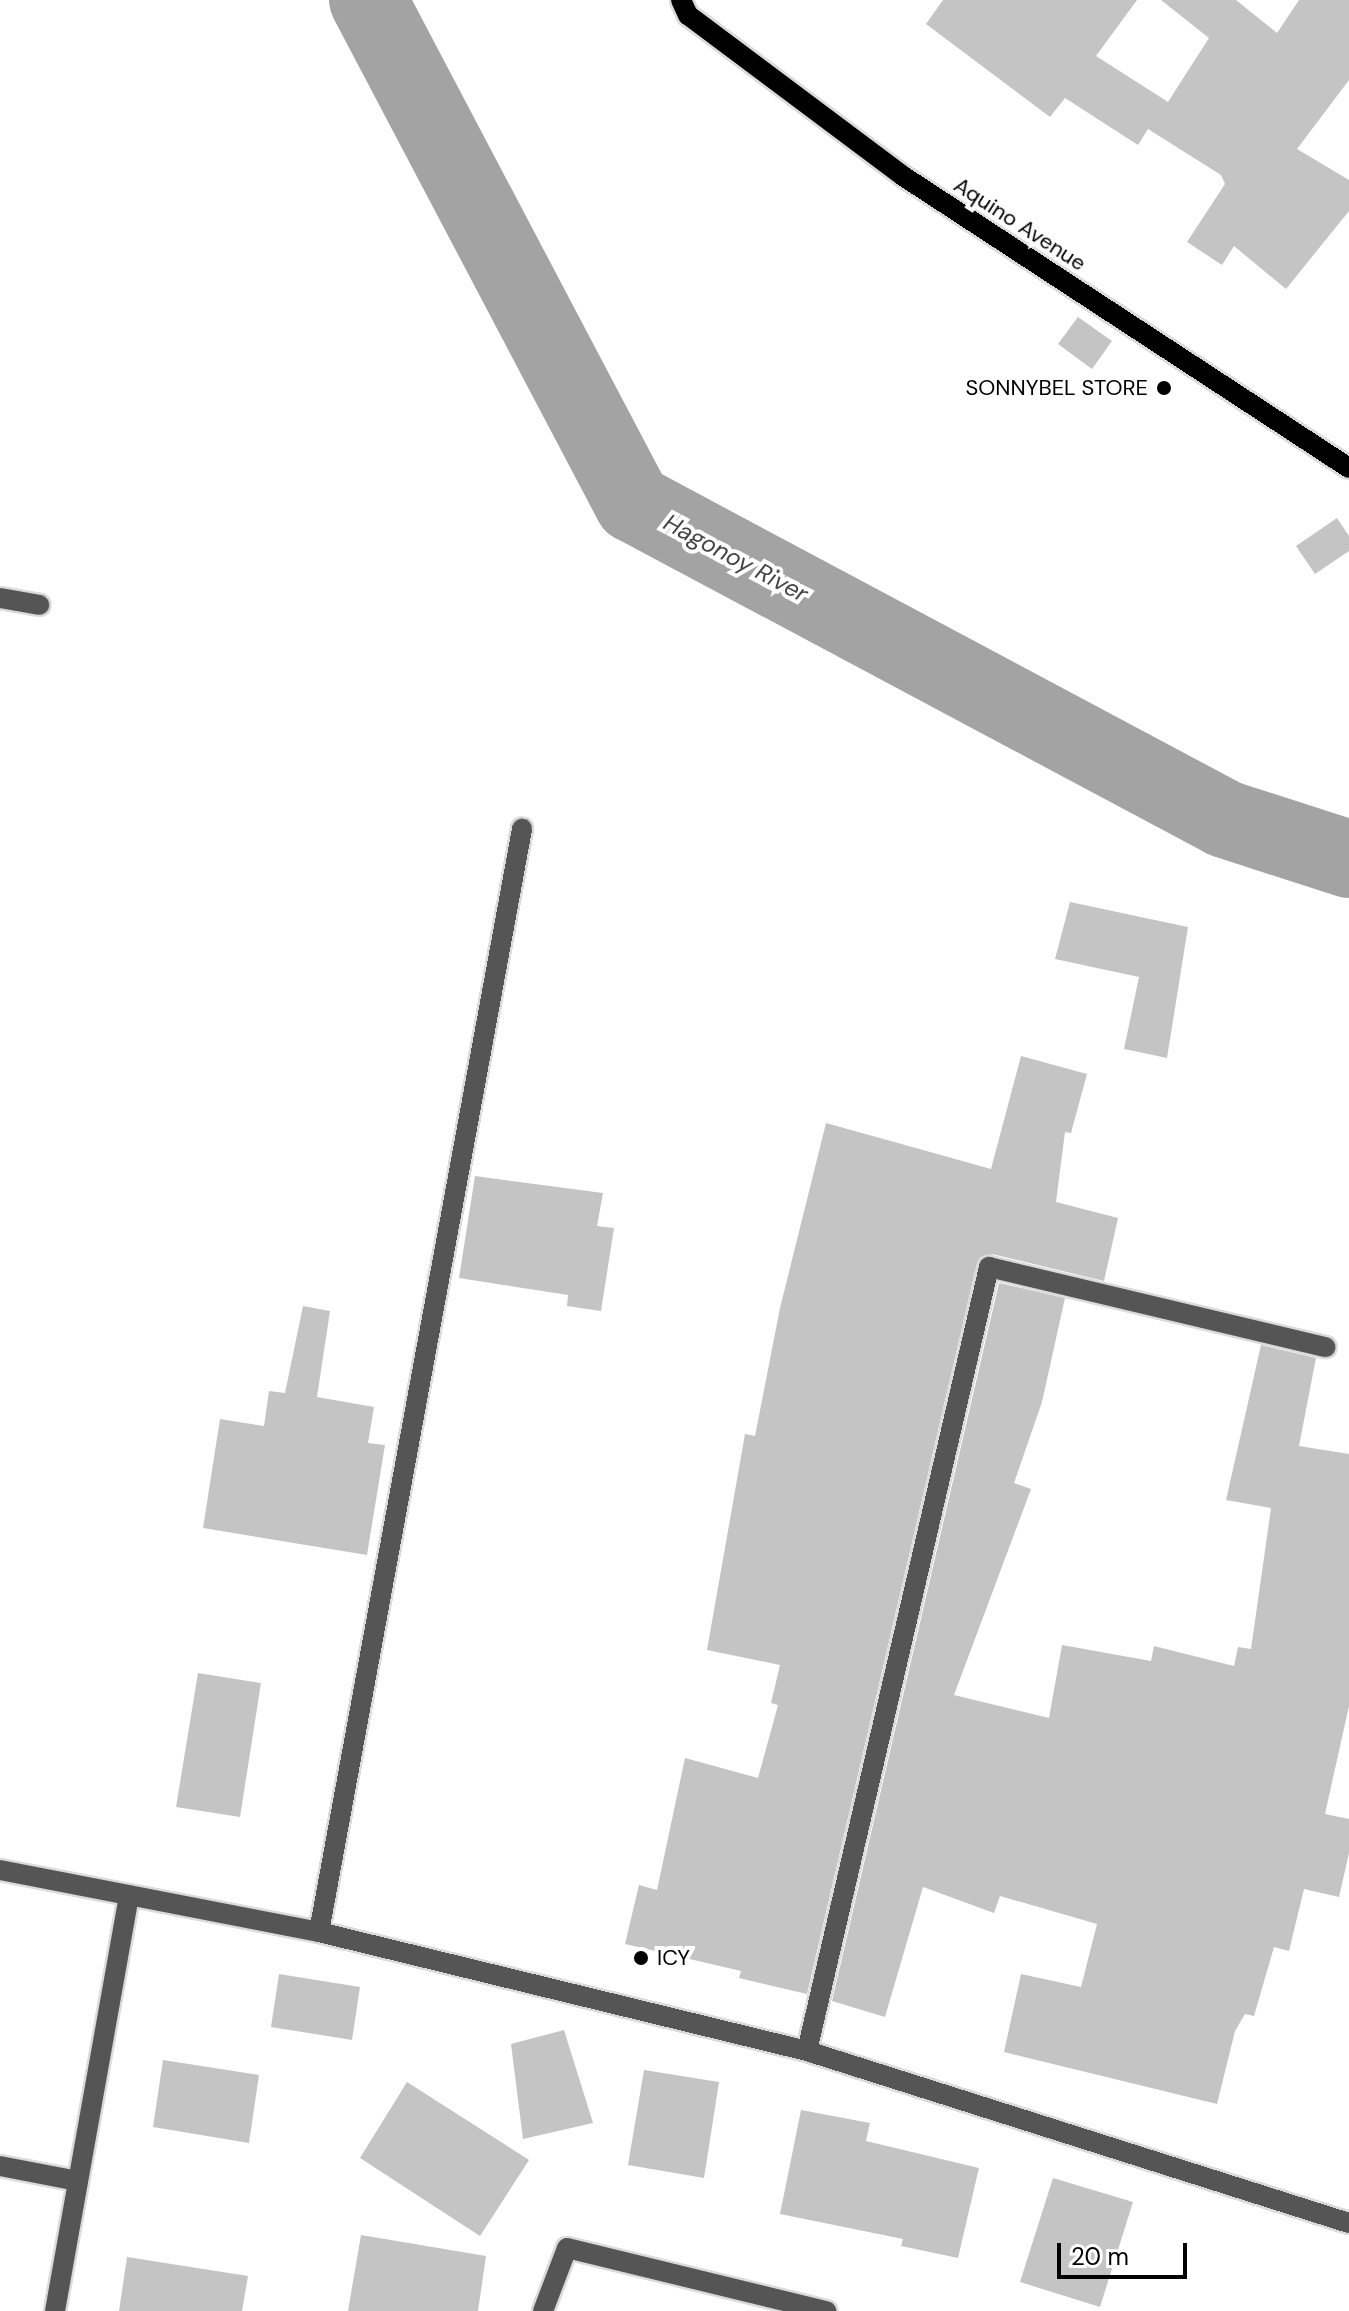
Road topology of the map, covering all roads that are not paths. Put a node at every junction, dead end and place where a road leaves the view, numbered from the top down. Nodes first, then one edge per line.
1 (681, 0) edge
2 (1349, 468) edge
3 (0, 598) edge
4 (39, 605) dead end
5 (522, 829) dead end
6 (1326, 1347) dead end
7 (0, 1870) edge
8 (129, 1896) junction
9 (319, 1932) junction
10 (807, 2051) junction
11 (0, 2166) edge
12 (78, 2181) junction
13 (1349, 2223) edge
14 (55, 2311) edge
15 (543, 2311) edge
16 (826, 2311) edge

1 - 2 main road, Aquino Avenue
3 - 4 street
5 - 9 street
6 - 10 street
7 - 8 street
8 - 9 street
8 - 12 street
9 - 10 street
10 - 13 street
11 - 12 street
12 - 14 street
15 - 16 street

